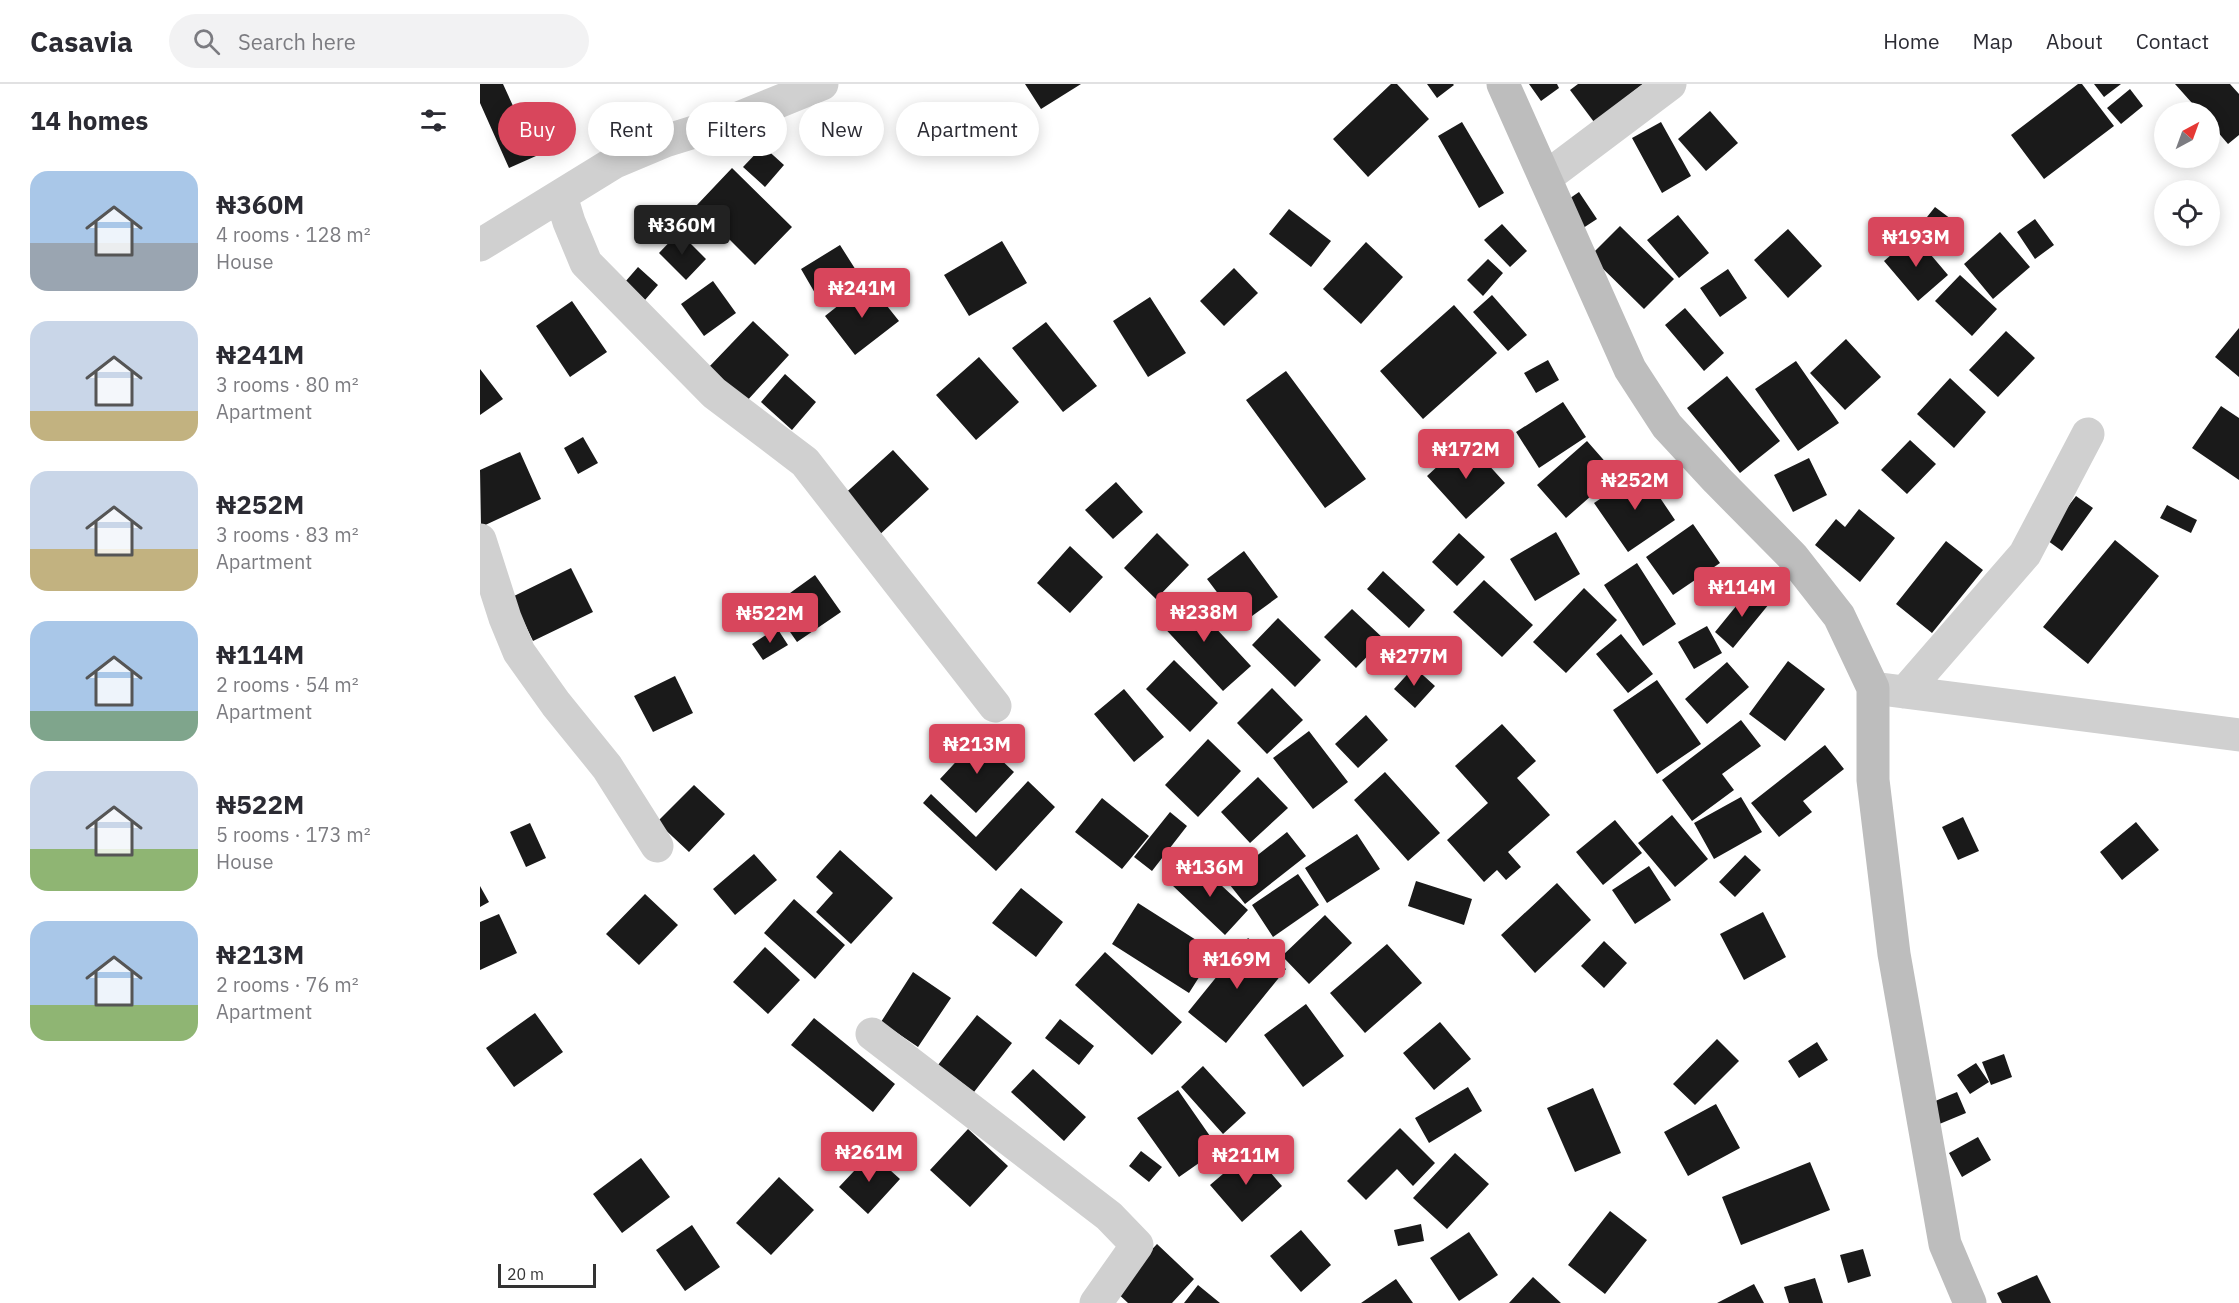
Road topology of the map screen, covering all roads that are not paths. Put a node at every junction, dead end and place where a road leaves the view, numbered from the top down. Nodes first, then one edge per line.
1 (822, 84) edge
2 (1503, 84) edge
3 (1670, 84) edge
4 (1545, 178) junction
5 (555, 210) junction
6 (480, 245) edge
7 (2088, 434) dead end
8 (480, 540) edge
9 (1873, 688) junction
10 (1905, 692) junction
11 (995, 706) dead end
12 (2239, 735) edge
13 (657, 846) dead end
14 (872, 1034) dead end
15 (1096, 1303) edge
16 (1970, 1303) edge

1 - 5 street
2 - 4 street
3 - 4 street
4 - 9 street
5 - 6 street
5 - 11 street
7 - 10 street
8 - 13 street
9 - 10 street
9 - 16 street
10 - 12 street
14 - 15 street

